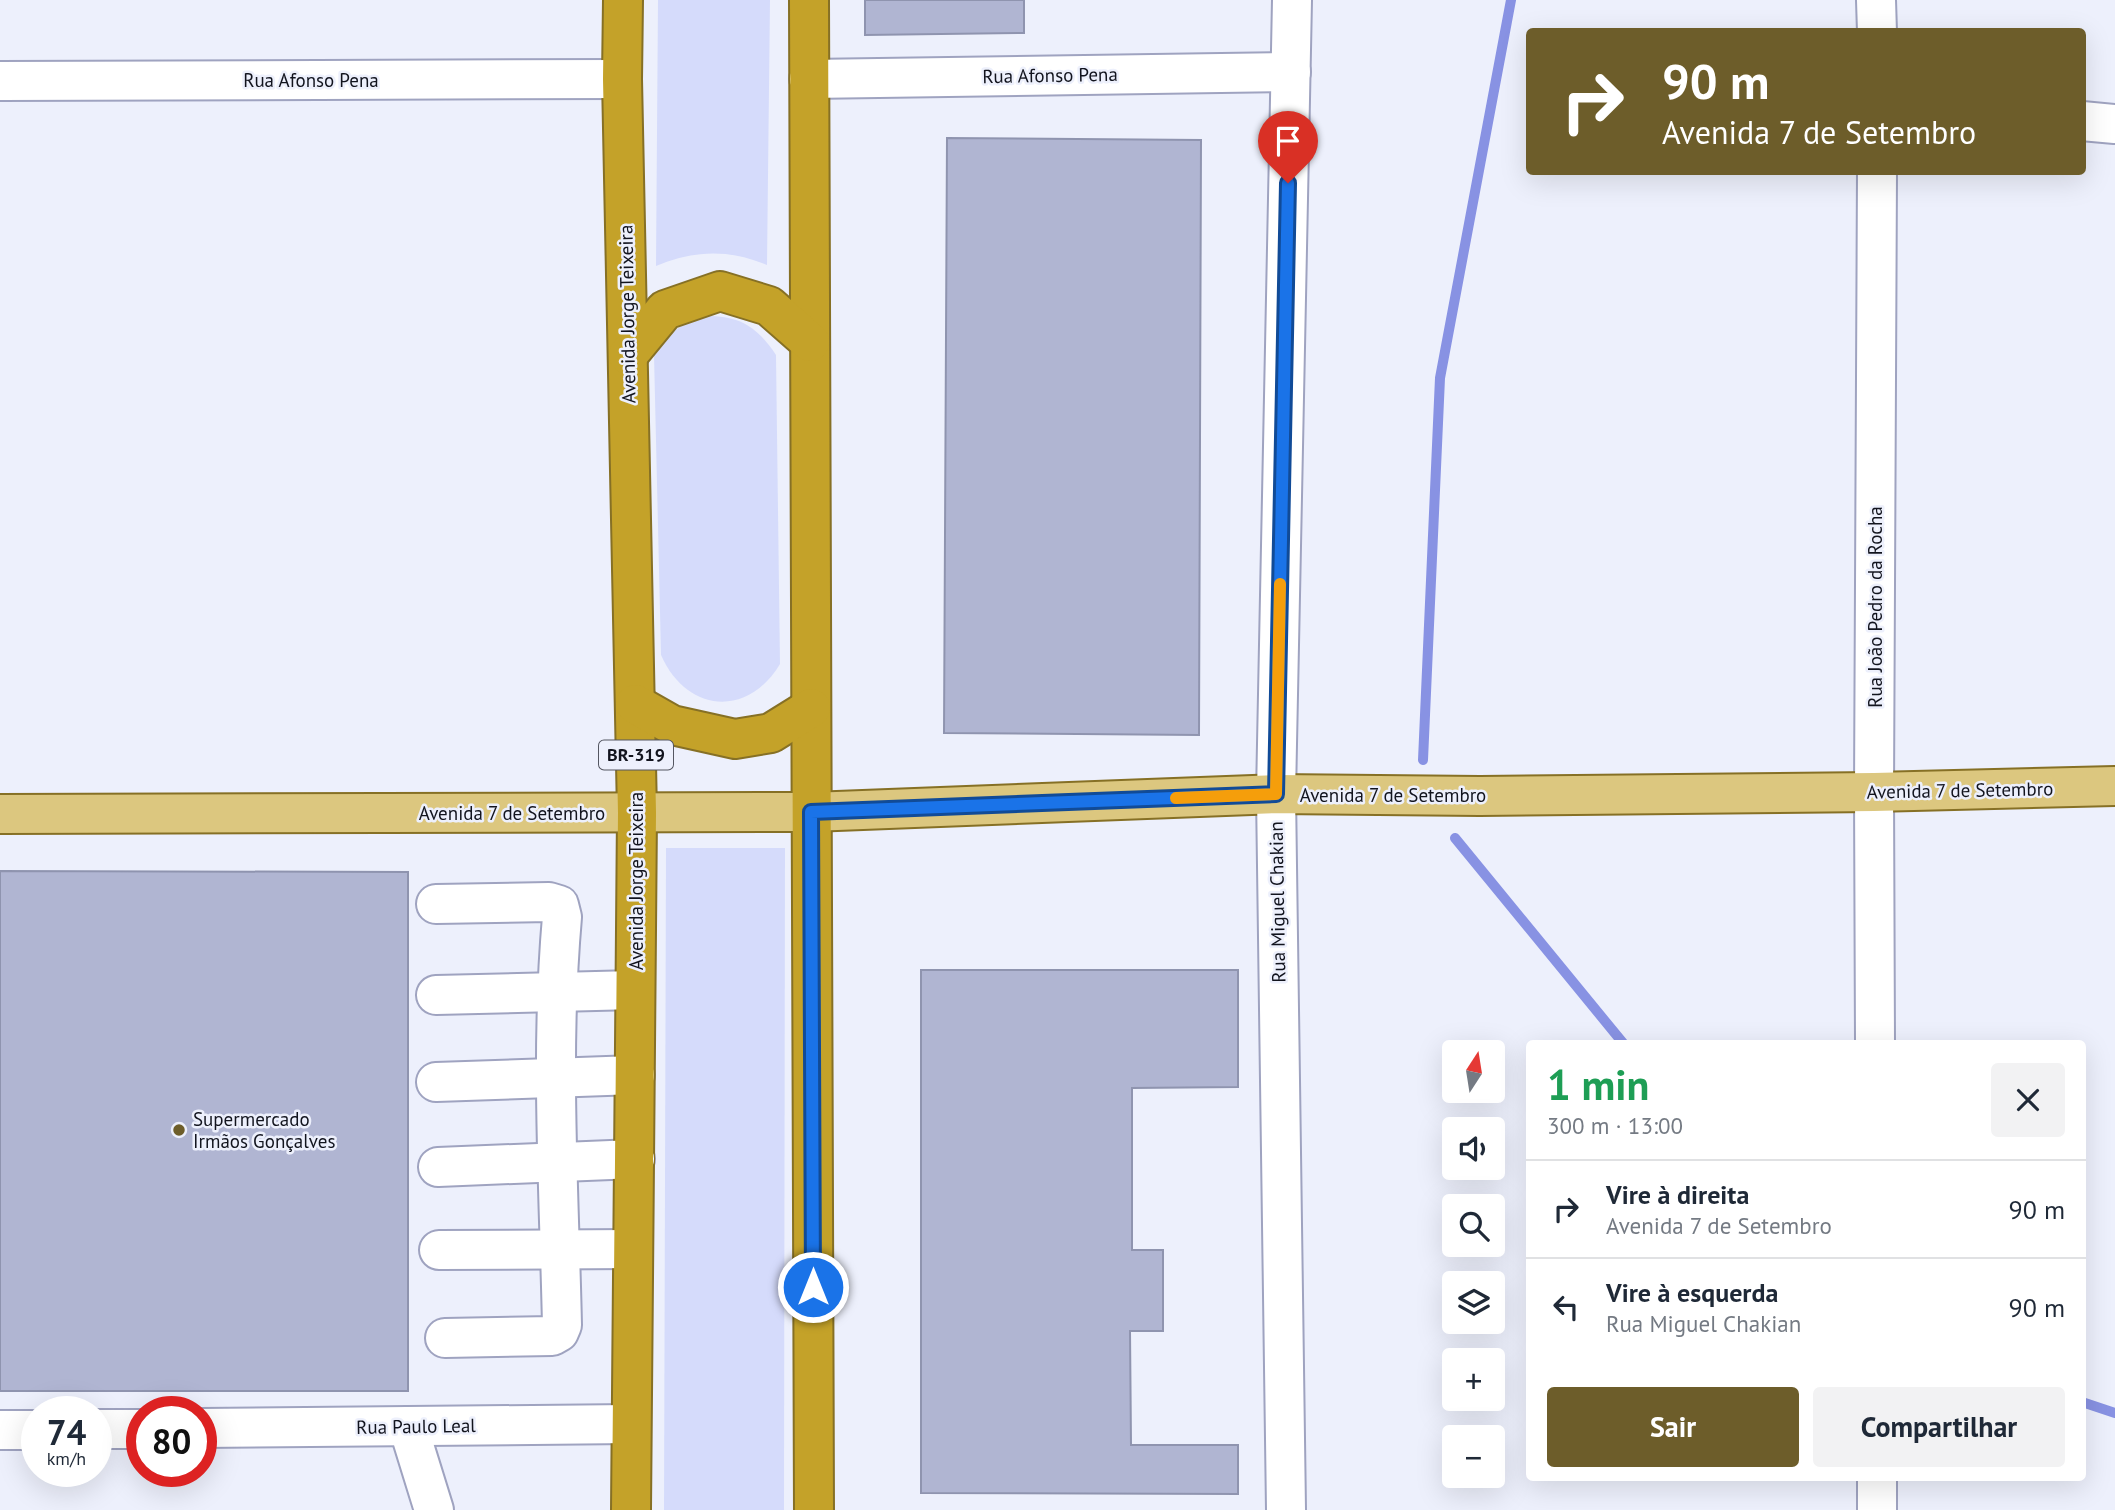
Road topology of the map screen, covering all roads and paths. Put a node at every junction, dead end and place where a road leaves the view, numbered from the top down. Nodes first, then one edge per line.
1 (623, 0) edge
2 (809, 0) edge
3 (1292, 0) edge
4 (1876, 0) edge
5 (1877, 28) edge
6 (1290, 72) junction
7 (622, 79) junction
8 (809, 79) junction
9 (0, 81) edge
10 (2086, 121) edge
11 (2115, 124) edge
12 (1877, 175) edge
13 (810, 342) junction
14 (628, 355) junction
15 (635, 704) junction
16 (811, 708) junction
17 (2115, 786) edge
18 (1874, 792) junction
19 (1276, 794) junction
20 (811, 812) junction
21 (637, 813) junction
22 (0, 814) edge
23 (436, 904) dead end
24 (635, 990) junction
25 (556, 993) junction
26 (436, 995) dead end
27 (1875, 1040) edge
28 (635, 1075) junction
29 (556, 1079) junction
30 (436, 1082) dead end
31 (635, 1159) junction
32 (556, 1162) junction
33 (438, 1167) dead end
34 (560, 1248) junction
35 (633, 1249) junction
36 (439, 1250) dead end
37 (444, 1338) dead end
38 (631, 1424) junction
39 (408, 1426) junction
40 (217, 1428) edge
41 (0, 1430) edge
42 (21, 1430) edge
43 (1877, 1481) edge
44 (434, 1510) edge
45 (631, 1510) edge
46 (814, 1510) edge
47 (1286, 1510) edge
48 (1877, 1510) edge

1 - 7 highway, Avenida Jorge Teixeira / BR-319
2 - 8 highway
3 - 6 street, Rua Miguel Chakian
4 - 5 street
6 - 8 street, Rua Afonso Pena
6 - 19 street, Rua Miguel Chakian
7 - 9 street, Rua Afonso Pena
7 - 14 highway, Avenida Jorge Teixeira / BR-319
8 - 13 highway
10 - 11 street
12 - 18 street, Rua João Pedro da Rocha
13 - 14 highway
13 - 16 highway
14 - 15 highway, Avenida Jorge Teixeira / BR-319
15 - 16 highway
15 - 21 highway, Avenida Jorge Teixeira / BR-319
16 - 20 highway
17 - 18 main road, Avenida 7 de Setembro
18 - 19 main road, Avenida 7 de Setembro
18 - 27 street, Rua João Pedro da Rocha
19 - 20 main road, Avenida 7 de Setembro
19 - 47 street, Rua Miguel Chakian
20 - 21 main road, Avenida 7 de Setembro
20 - 46 highway
21 - 22 main road, Avenida 7 de Setembro
21 - 24 highway, Avenida Jorge Teixeira / BR-319
23 - 25 street
24 - 25 street
24 - 28 highway, Avenida Jorge Teixeira / BR-319
25 - 26 street
25 - 29 street
28 - 29 street
28 - 31 highway, Avenida Jorge Teixeira / BR-319
29 - 30 street
29 - 32 street
31 - 32 street
31 - 35 highway, Avenida Jorge Teixeira / BR-319
32 - 33 street
32 - 34 street
34 - 35 street
34 - 36 street
34 - 37 street
35 - 38 highway, Avenida Jorge Teixeira / BR-319
38 - 39 street, Rua Paulo Leal
38 - 45 highway, Avenida Jorge Teixeira / BR-319
39 - 40 street, Rua Paulo Leal
39 - 44 street
41 - 42 street
43 - 48 street

